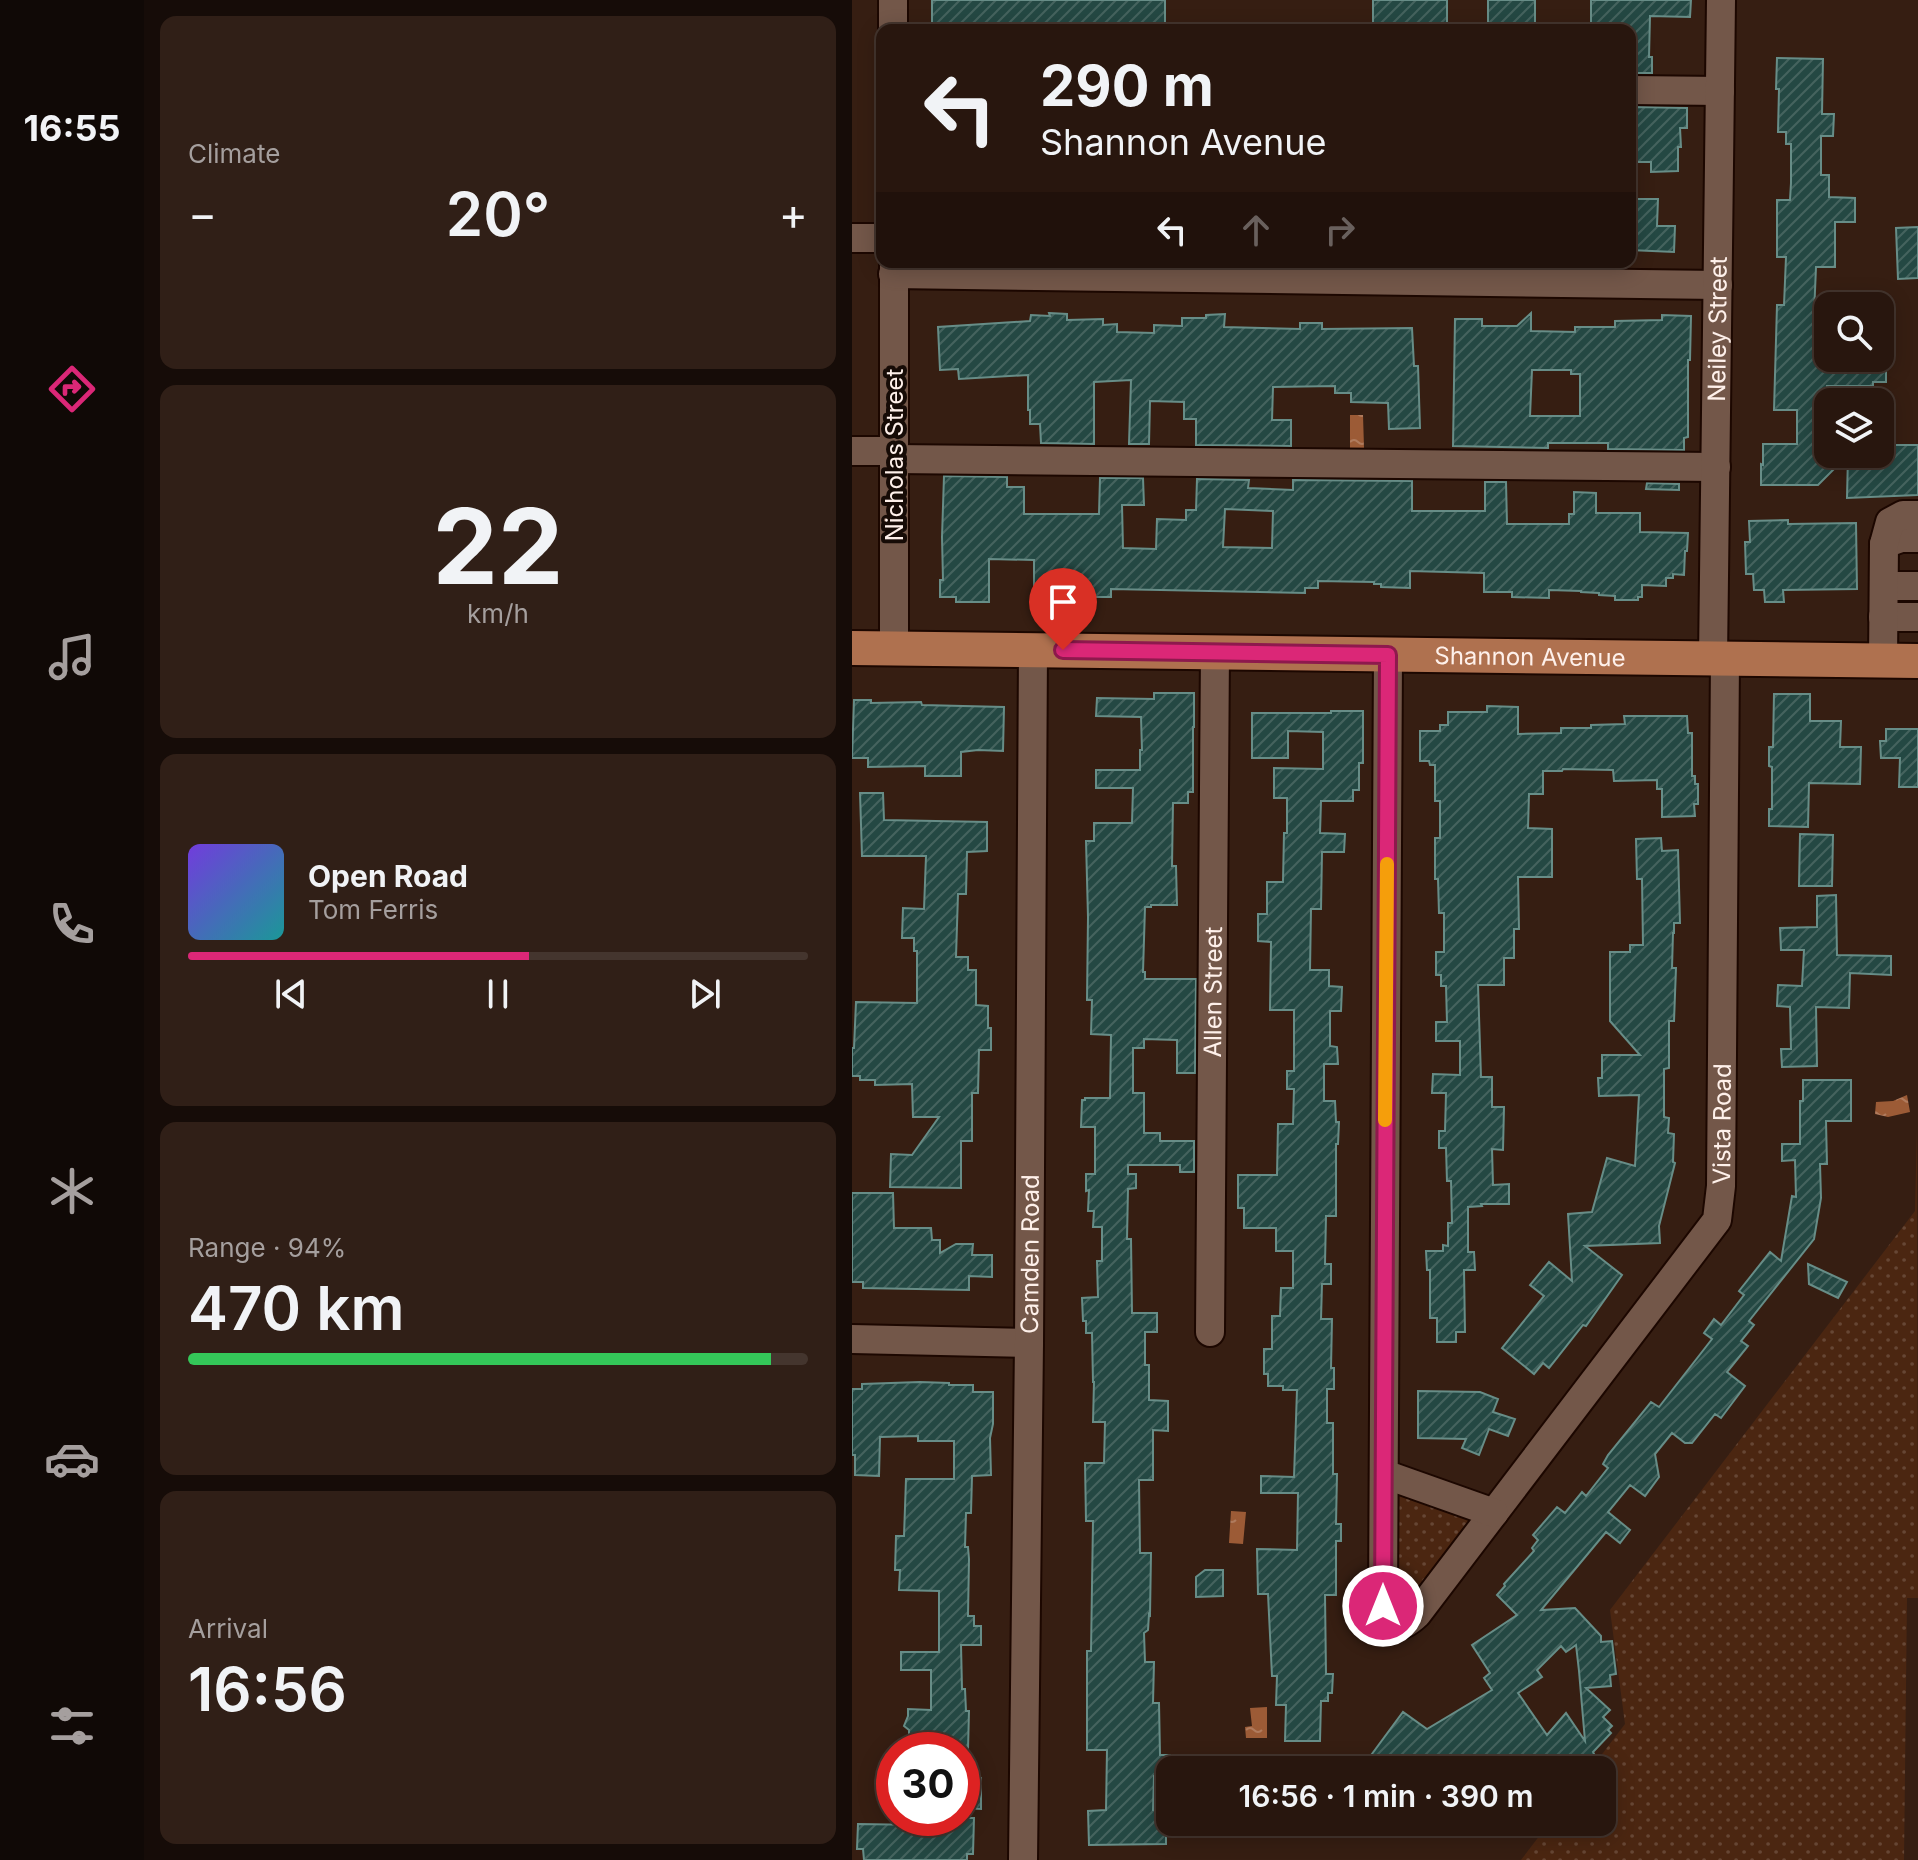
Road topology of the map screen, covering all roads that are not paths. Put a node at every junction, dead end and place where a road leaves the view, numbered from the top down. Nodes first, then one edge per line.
1 (893, 0) edge
2 (1721, 0) edge
3 (893, 24) edge
4 (1636, 90) edge
5 (1720, 91) junction
6 (852, 238) edge
7 (876, 238) edge
8 (894, 268) edge
9 (1718, 285) junction
10 (852, 451) edge
11 (894, 455) junction
12 (1716, 467) junction
13 (1918, 515) edge
14 (1918, 538) edge
15 (1884, 544) junction
16 (1918, 586) edge
17 (1884, 601) junction
18 (1918, 602) edge
19 (1918, 617) edge
20 (852, 648) edge
21 (894, 648) junction
22 (1033, 649) junction
23 (1215, 651) junction
24 (1388, 655) junction
25 (1719, 659) junction
26 (1883, 661) junction
27 (1918, 661) edge
28 (1210, 1332) dead end
29 (852, 1339) edge
30 (1029, 1343) junction
31 (1384, 1474) junction
32 (1494, 1513) junction
33 (1023, 1860) edge

1 - 3 street
2 - 5 street, Neiley Street
4 - 5 street
5 - 9 street, Neiley Street
6 - 7 street
8 - 9 street
8 - 11 street, Nicholas Street
9 - 12 street, Neiley Street
10 - 11 street
11 - 12 street
11 - 21 street, Nicholas Street
12 - 25 street, Neiley Street
13 - 15 street
14 - 15 street
15 - 17 street
16 - 17 street
17 - 18 street
17 - 19 street
17 - 26 street
20 - 21 main road, Shannon Avenue
21 - 22 main road, Shannon Avenue
22 - 23 main road, Shannon Avenue
22 - 30 street, Camden Road
23 - 24 main road, Shannon Avenue
23 - 28 street, Allen Street
24 - 25 main road, Shannon Avenue
24 - 31 street
25 - 26 main road, Shannon Avenue
25 - 32 street, Vista Road
26 - 27 main road, Shannon Avenue
29 - 30 street
30 - 33 street, Camden Road
31 - 32 street
31 - 32 street, Vista Road

